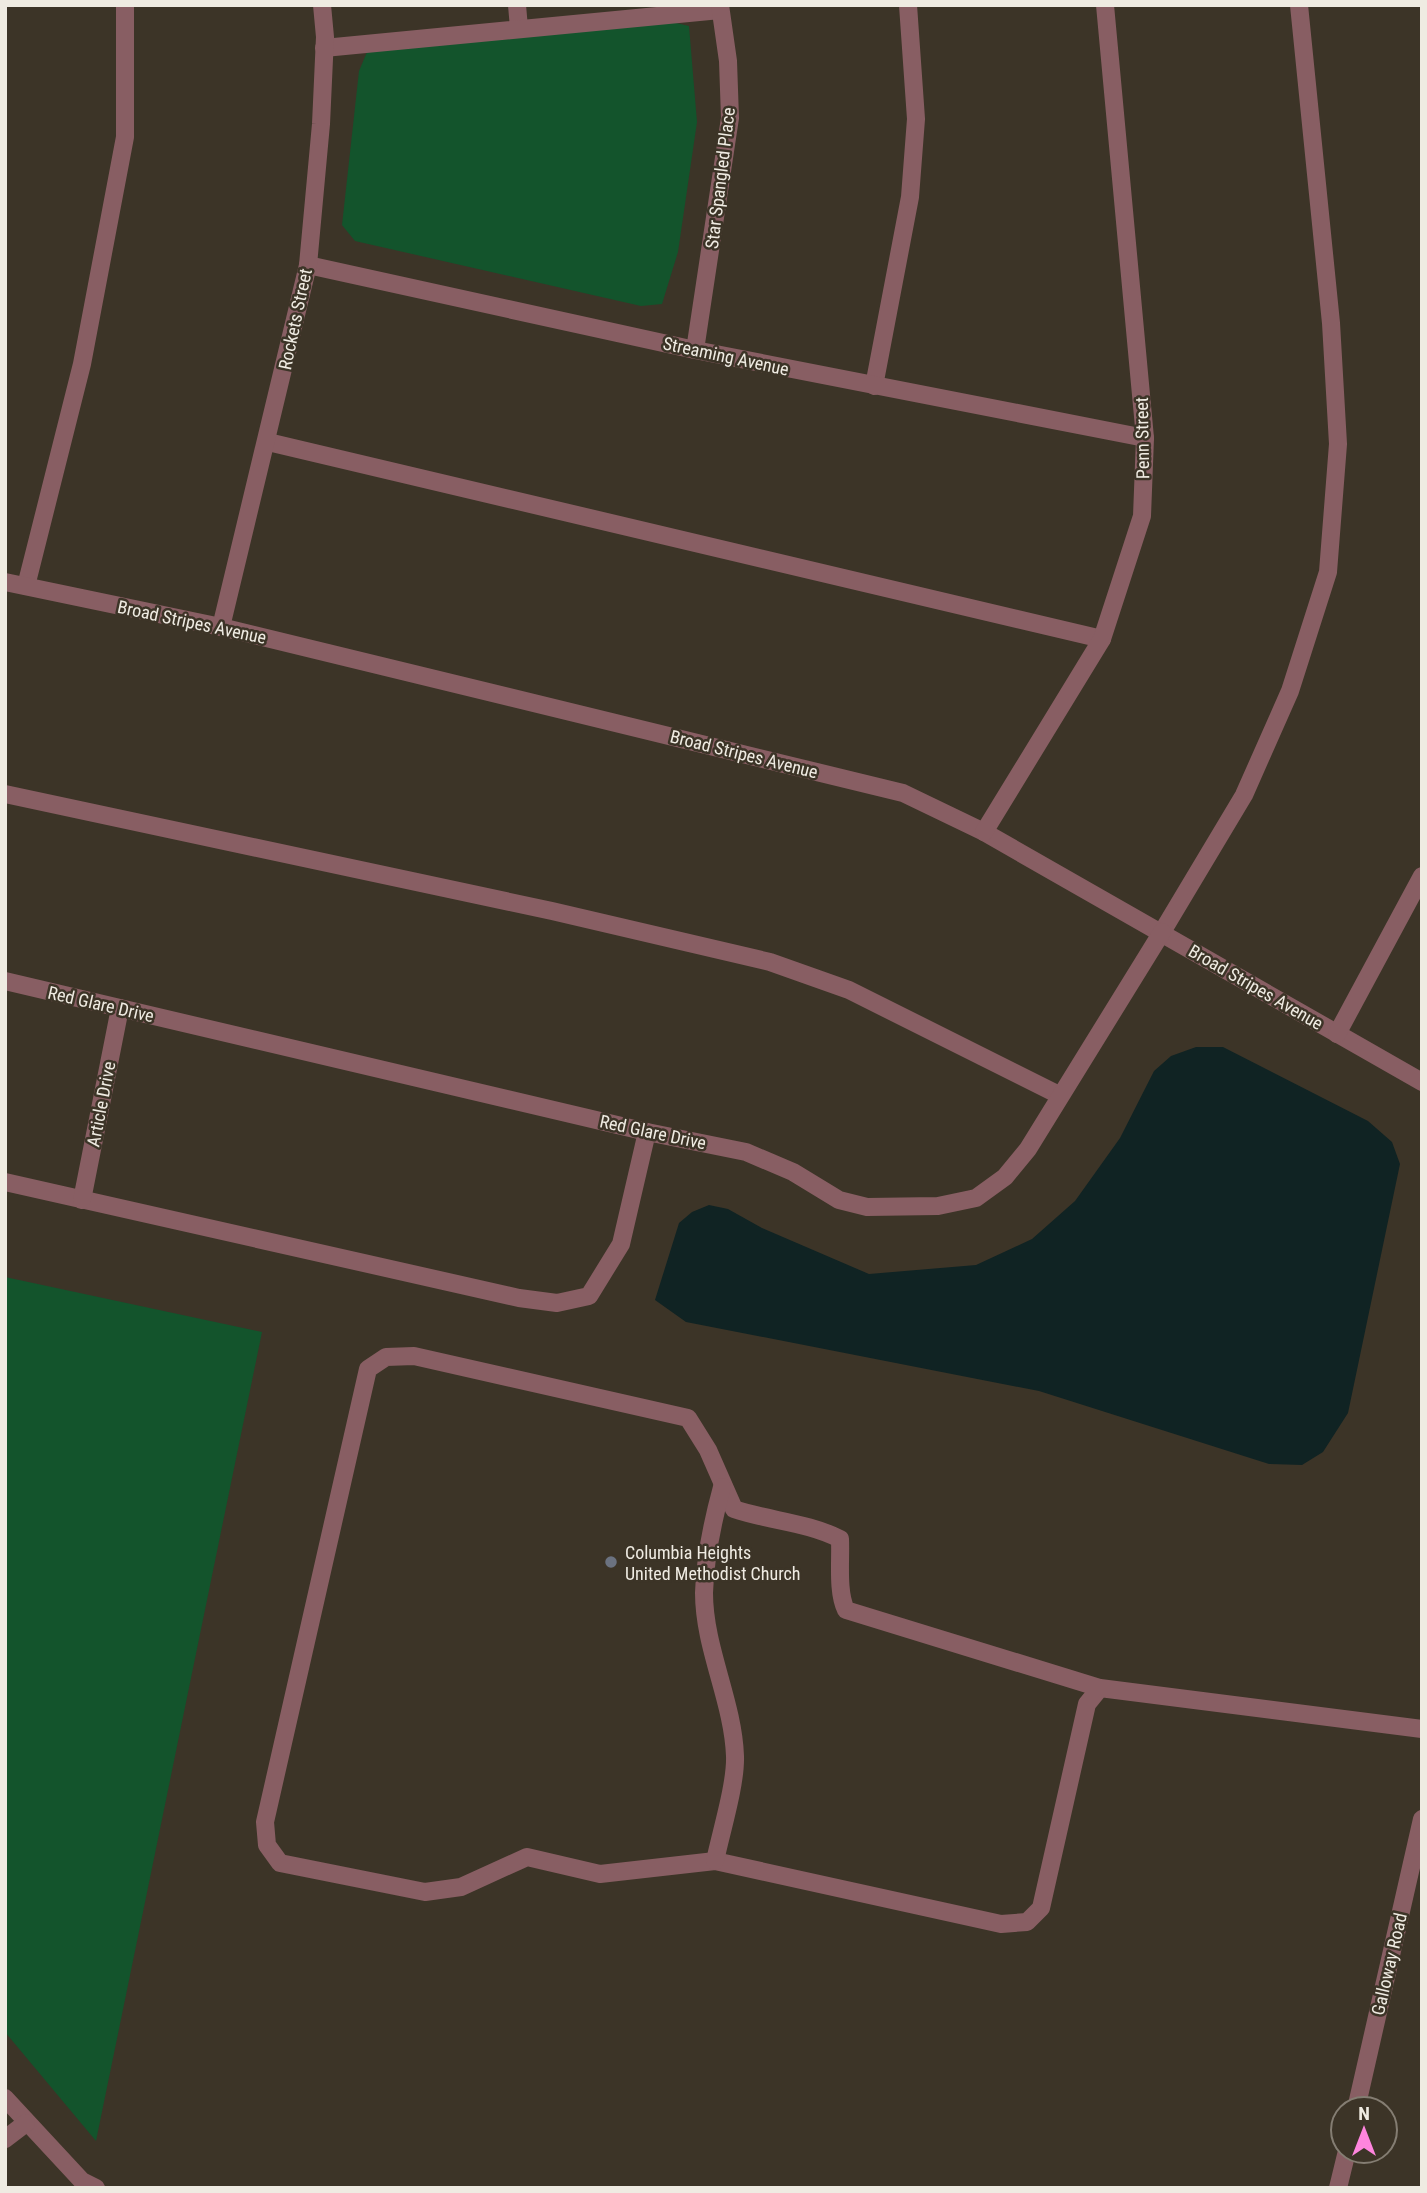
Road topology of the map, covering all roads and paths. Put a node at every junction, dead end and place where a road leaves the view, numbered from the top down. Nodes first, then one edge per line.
1 (125, 5) edge
2 (322, 5) edge
3 (517, 5) edge
4 (908, 5) edge
5 (1105, 5) edge
6 (1299, 5) edge
7 (720, 8) edge
8 (519, 28) junction
9 (324, 48) junction
10 (308, 265) junction
11 (695, 350) junction
12 (874, 386) junction
13 (1145, 438) junction
14 (268, 442) junction
15 (5, 582) edge
16 (26, 586) junction
17 (221, 627) junction
18 (1102, 639) junction
19 (5, 794) edge
20 (984, 832) junction
21 (1422, 876) edge
22 (1162, 932) junction
23 (5, 981) edge
24 (120, 1008) junction
25 (1337, 1034) junction
26 (1422, 1082) edge
27 (1059, 1095) junction
28 (648, 1132) junction
29 (5, 1182) edge
30 (82, 1200) junction
31 (722, 1487) junction
32 (1100, 1688) junction
33 (1422, 1729) edge
34 (1422, 1819) edge
35 (715, 1861) junction
36 (1359, 2095) edge
37 (5, 2098) edge
38 (26, 2123) junction
39 (5, 2139) edge
40 (1344, 2165) edge
41 (96, 2188) edge
42 (1339, 2188) edge

1 - 16 street
2 - 9 street, Rockets Street
3 - 8 street
4 - 12 street
5 - 13 street, Penn Street
6 - 22 street, Red Glare Drive
7 - 8 street
7 - 11 street, Star Spangled Place
8 - 9 street
9 - 10 street, Rockets Street
10 - 11 street, Streaming Avenue
10 - 14 street, Rockets Street
11 - 12 street, Streaming Avenue
12 - 13 street, Streaming Avenue
13 - 18 street, Penn Street
14 - 17 street, Rockets Street
14 - 18 street
15 - 16 street, Broad Stripes Avenue
16 - 17 street, Broad Stripes Avenue
17 - 20 street, Broad Stripes Avenue
18 - 20 street, Penn Street
19 - 27 street
20 - 22 street, Broad Stripes Avenue
21 - 25 street
22 - 25 street, Broad Stripes Avenue
22 - 27 street, Red Glare Drive
23 - 24 street, Red Glare Drive
24 - 28 street, Red Glare Drive
24 - 30 street, Article Drive
25 - 26 street, Broad Stripes Avenue
27 - 28 street, Red Glare Drive
28 - 30 street
29 - 30 street
31 - 32 street
31 - 35 street
31 - 35 street
32 - 33 street
32 - 35 street
34 - 36 street, Galloway Road
37 - 38 street
38 - 39 street
38 - 41 street
40 - 42 street

